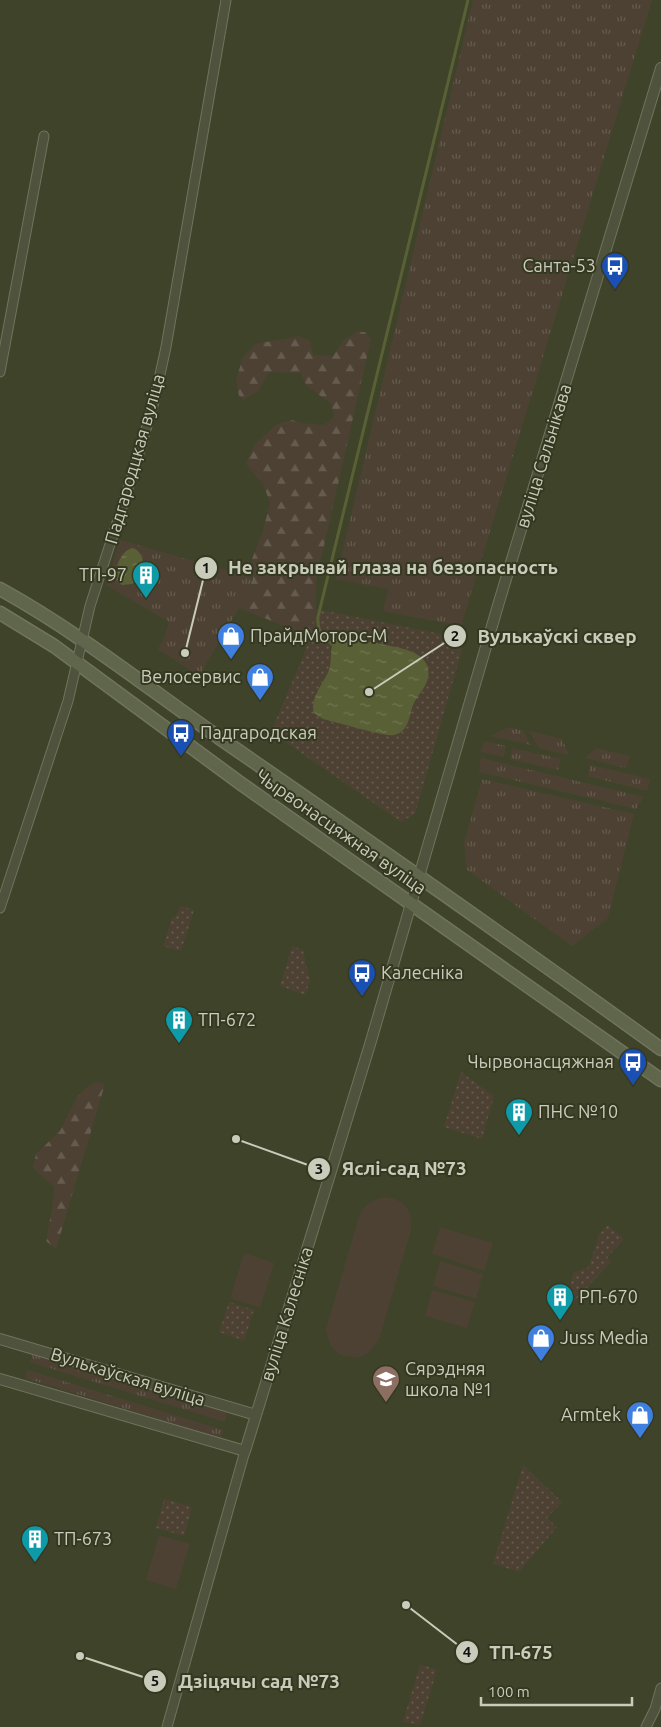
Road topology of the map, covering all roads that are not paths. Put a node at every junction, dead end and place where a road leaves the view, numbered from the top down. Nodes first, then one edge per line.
1 (226, 0) edge
2 (661, 68) edge
3 (44, 136) dead end
4 (0, 372) edge
5 (0, 589) edge
6 (0, 613) edge
7 (83, 640) junction
8 (78, 663) junction
9 (418, 876) junction
10 (411, 902) junction
11 (0, 908) edge
12 (661, 1049) edge
13 (661, 1080) edge
14 (0, 1339) edge
15 (0, 1378) edge
16 (256, 1415) junction
17 (245, 1451) junction
18 (661, 1688) edge
19 (658, 1710) edge
20 (167, 1727) edge
21 (646, 1727) edge

1 - 7 street, Падгародцкая вуліца
2 - 9 street, вуліца Сальнікава
3 - 4 street
5 - 7 main road, Чырвонасцяжная вуліца
6 - 8 main road, Чырвонасцяжная вуліца
7 - 8 street, Падгародцкая вуліца
7 - 9 main road, Чырвонасцяжная вуліца
8 - 10 main road, Чырвонасцяжная вуліца
8 - 11 street, Падгародцкая вуліца
9 - 10 street, вуліца Сальнікава
9 - 12 main road, Чырвонасцяжная вуліца
10 - 13 main road, Чырвонасцяжная вуліца
10 - 16 street, вуліца Калесніка
14 - 16 street, Вулькаўская вуліца
15 - 17 street
16 - 17 street, вуліца Калесніка
17 - 20 street, вуліца Калесніка
18 - 19 street
19 - 21 street

